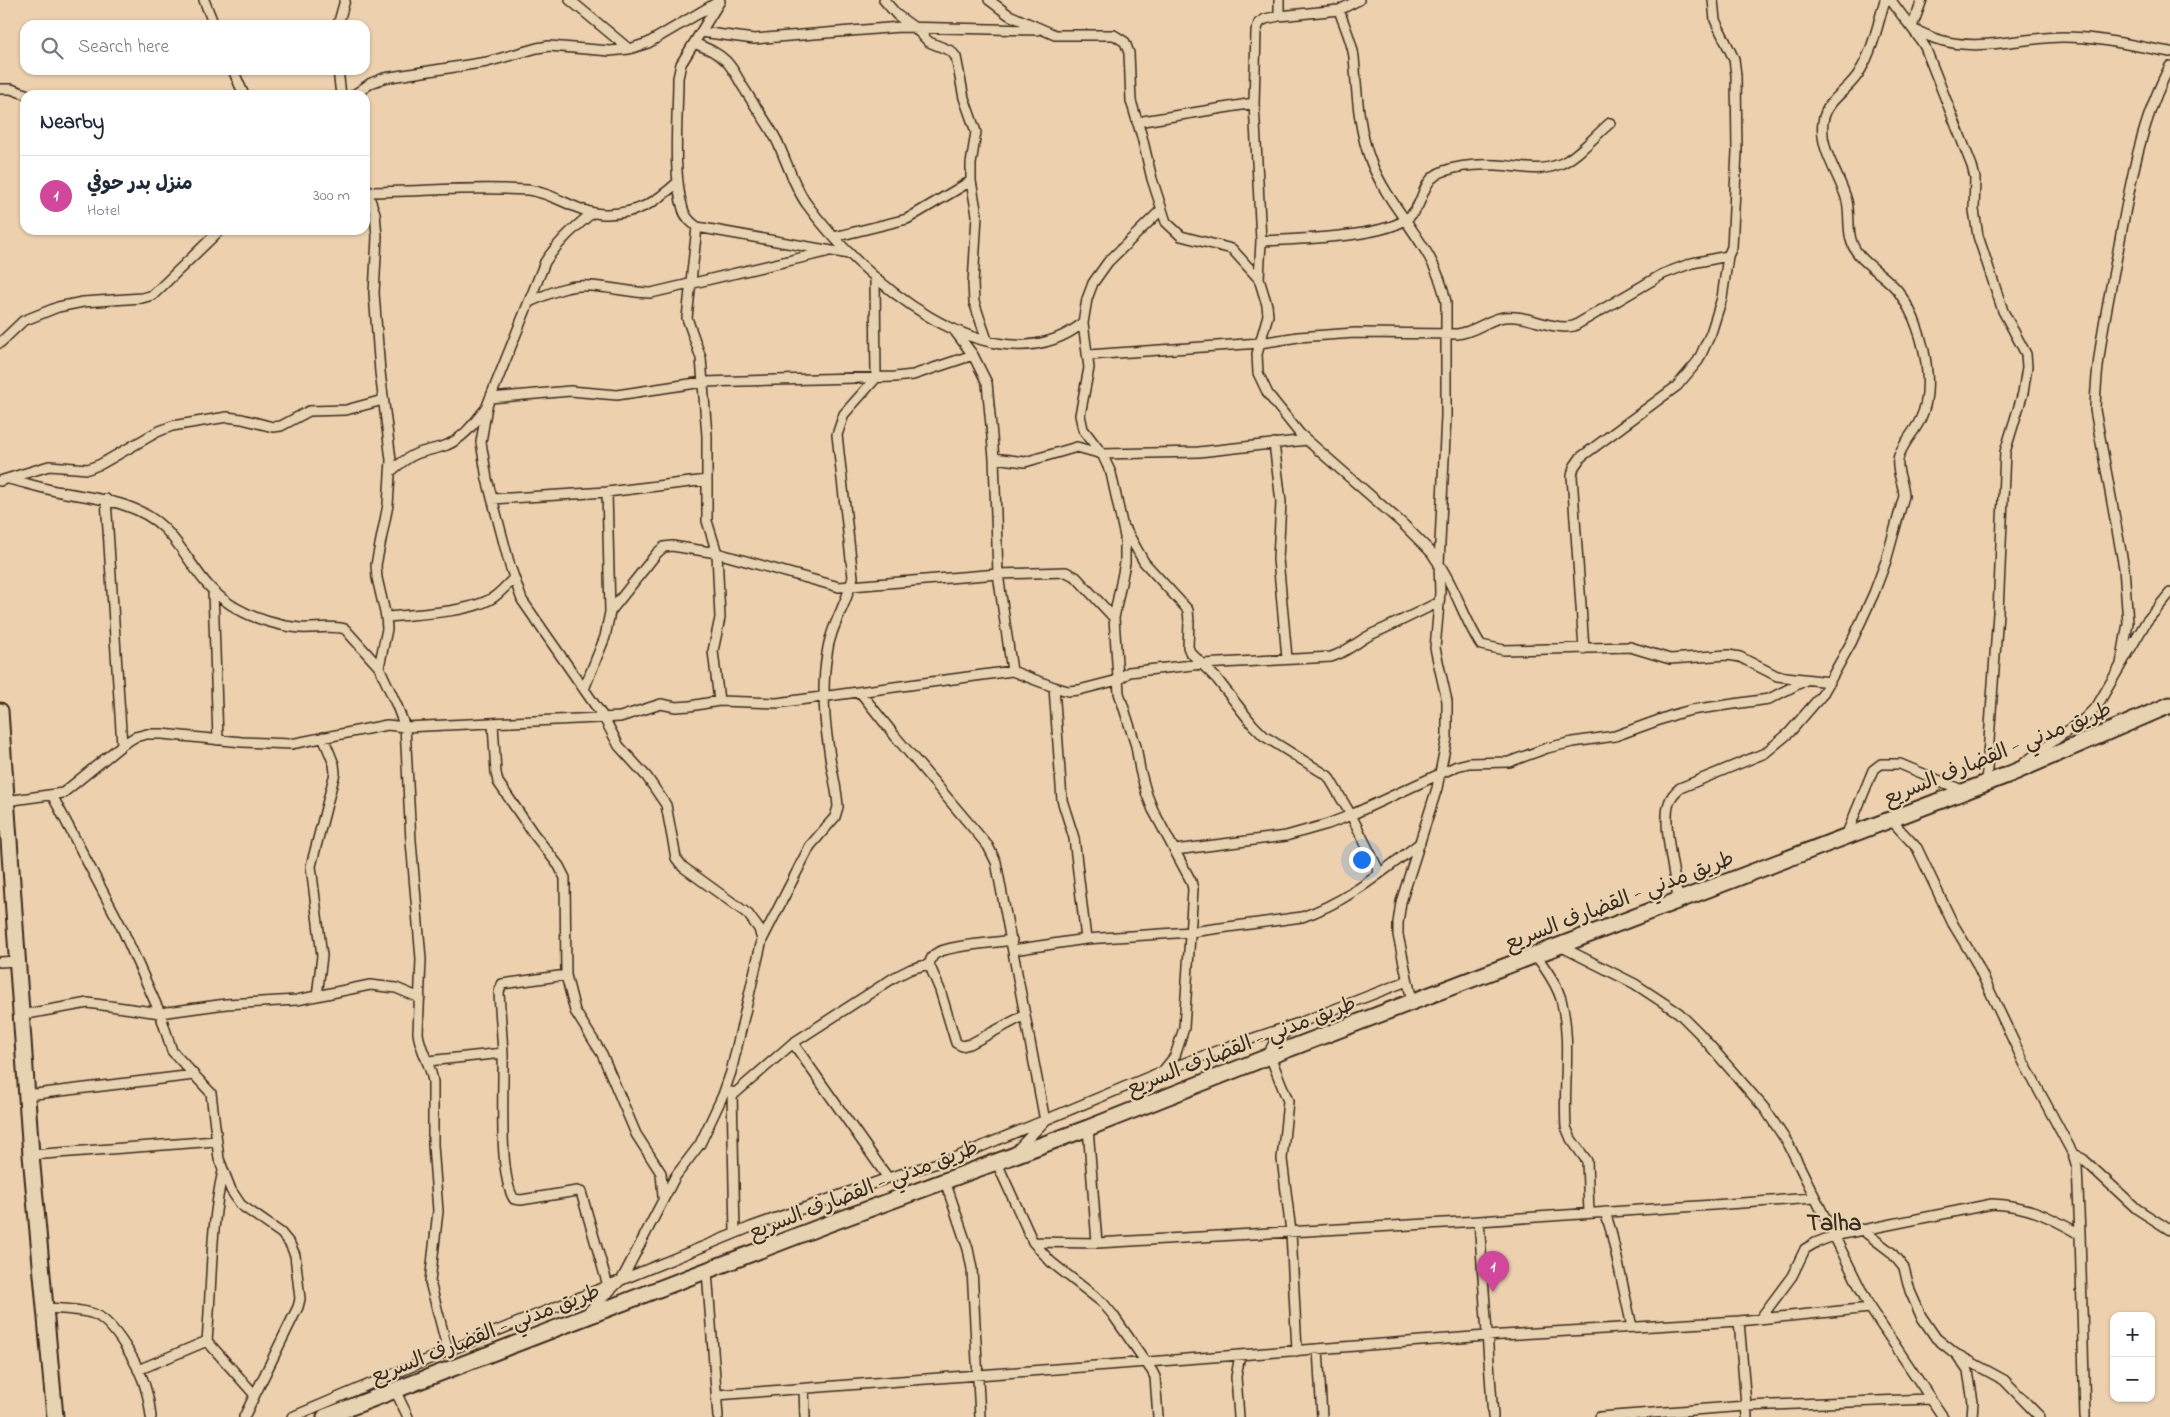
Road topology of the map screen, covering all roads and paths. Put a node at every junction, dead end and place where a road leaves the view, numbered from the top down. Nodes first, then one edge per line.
1 (204, 0) edge
2 (570, 0) edge
3 (720, 0) edge
4 (884, 0) edge
5 (988, 0) edge
6 (1279, 0) edge
7 (1359, 0) edge
8 (1713, 0) edge
9 (1884, 0) edge
10 (1891, 0) edge
11 (1922, 0) edge
12 (344, 1) edge
13 (1339, 10) junction
14 (1279, 16) junction
15 (212, 20) edge
16 (339, 20) edge
17 (915, 28) junction
18 (1914, 29) junction
19 (1040, 30) junction
20 (701, 32) junction
21 (694, 43) junction
22 (629, 49) junction
23 (2170, 52) edge
24 (2170, 66) edge
25 (235, 75) edge
26 (339, 75) edge
27 (0, 89) edge
28 (242, 90) edge
29 (340, 90) edge
30 (361, 90) edge
31 (20, 92) edge
32 (1254, 104) junction
33 (1137, 122) junction
34 (1610, 124) dead end
35 (971, 181) junction
36 (678, 182) junction
37 (370, 190) edge
38 (370, 200) edge
39 (1162, 209) junction
40 (592, 213) junction
41 (1406, 221) junction
42 (697, 227) junction
43 (215, 235) edge
44 (834, 236) junction
45 (1261, 241) junction
46 (831, 251) junction
47 (849, 254) junction
48 (1728, 256) junction
49 (875, 279) junction
50 (1259, 279) junction
51 (690, 285) junction
52 (529, 302) junction
53 (1083, 323) junction
54 (954, 330) junction
55 (1446, 334) junction
56 (986, 340) junction
57 (0, 343) edge
58 (1260, 343) junction
59 (973, 355) junction
60 (1088, 355) junction
61 (876, 378) junction
62 (703, 382) junction
63 (383, 400) junction
64 (489, 402) junction
65 (1307, 440) junction
66 (1274, 443) junction
67 (1102, 454) junction
68 (994, 458) junction
69 (390, 472) junction
70 (5, 480) edge
71 (707, 480) junction
72 (607, 492) junction
73 (106, 499) junction
74 (492, 499) junction
75 (1123, 526) junction
76 (717, 553) junction
77 (1439, 564) junction
78 (998, 574) junction
79 (514, 578) junction
80 (851, 587) junction
81 (213, 591) junction
82 (2170, 593) edge
83 (1439, 602) junction
84 (610, 612) junction
85 (386, 617) junction
86 (1114, 618) junction
87 (1584, 649) junction
88 (1287, 658) junction
89 (1202, 664) junction
90 (2121, 664) junction
91 (379, 667) junction
92 (1012, 671) junction
93 (1118, 680) junction
94 (1806, 680) junction
95 (1830, 682) junction
96 (1054, 687) junction
97 (584, 690) junction
98 (860, 692) junction
99 (825, 696) junction
100 (719, 700) junction
101 (2168, 710) edge
102 (0, 711) edge
103 (604, 718) junction
104 (493, 724) junction
105 (405, 727) junction
106 (1, 731) edge
107 (322, 738) junction
108 (218, 740) junction
109 (122, 745) junction
110 (1440, 772) junction
111 (2010, 774) junction
112 (1986, 783) junction
113 (1964, 791) junction
114 (52, 795) junction
115 (6, 800) junction
116 (1351, 815) junction
117 (1890, 819) junction
118 (1846, 836) junction
119 (1420, 843) junction
120 (1175, 850) junction
121 (1380, 873) junction
122 (1678, 899) junction
123 (1192, 932) junction
124 (1086, 939) junction
125 (762, 940) junction
126 (1012, 940) junction
127 (1560, 946) junction
128 (1013, 950) junction
129 (1536, 955) junction
130 (17, 961) junction
131 (0, 962) edge
132 (929, 964) junction
133 (566, 975) junction
134 (1407, 981) junction
135 (317, 996) junction
136 (420, 998) junction
137 (1412, 1001) junction
138 (160, 1013) junction
139 (21, 1015) junction
140 (1025, 1015) junction
141 (1298, 1023) junction
142 (793, 1043) junction
143 (503, 1053) junction
144 (1270, 1056) junction
145 (428, 1061) junction
146 (1162, 1071) junction
147 (731, 1072) junction
148 (194, 1075) junction
149 (27, 1095) junction
150 (732, 1096) junction
151 (1044, 1121) junction
152 (1088, 1128) junction
153 (216, 1141) junction
154 (2073, 1154) junction
155 (31, 1155) junction
156 (1012, 1155) junction
157 (996, 1161) junction
158 (223, 1171) junction
159 (888, 1178) junction
160 (945, 1180) junction
161 (1814, 1198) junction
162 (662, 1202) junction
163 (1605, 1212) junction
164 (1589, 1213) junction
165 (1479, 1221) junction
166 (1861, 1229) junction
167 (2170, 1230) edge
168 (1291, 1232) junction
169 (735, 1233) junction
170 (2080, 1234) junction
171 (1833, 1236) junction
172 (1034, 1242) junction
173 (1097, 1243) junction
174 (707, 1271) junction
175 (622, 1279) junction
176 (608, 1286) junction
177 (45, 1308) junction
178 (1870, 1308) junction
179 (1760, 1319) junction
180 (579, 1320) junction
181 (1739, 1321) junction
182 (1632, 1327) junction
183 (1486, 1336) junction
184 (207, 1341) junction
185 (1318, 1349) junction
186 (448, 1351) junction
187 (1297, 1351) junction
188 (1240, 1355) junction
189 (1957, 1355) junction
190 (1146, 1362) junction
191 (138, 1370) junction
192 (976, 1376) junction
193 (804, 1389) junction
194 (395, 1390) junction
195 (254, 1394) junction
196 (717, 1395) junction
197 (1929, 1399) junction
198 (1746, 1406) junction
199 (1669, 1414) edge
200 (55, 1417) edge
201 (151, 1417) edge
202 (244, 1417) edge
203 (292, 1417) edge
204 (325, 1417) edge
205 (408, 1417) edge
206 (718, 1417) edge
207 (806, 1417) edge
208 (980, 1417) edge
209 (1158, 1417) edge
210 (1239, 1417) edge
211 (1322, 1417) edge
212 (1493, 1417) edge
213 (1600, 1417) edge
214 (1747, 1417) edge
215 (1943, 1417) edge
216 (1972, 1417) edge
217 (2040, 1417) edge
218 (2085, 1417) edge

1 - 15 street
2 - 22 street
3 - 20 street
3 - 22 street
4 - 17 street
5 - 19 street
6 - 14 street
7 - 13 street
8 - 48 street
9 - 95 street
10 - 18 street
11 - 18 street
12 - 16 street
13 - 14 street
13 - 41 street
14 - 32 street
17 - 19 street
17 - 20 street
17 - 35 street
18 - 23 street
18 - 112 street
19 - 33 street
20 - 21 street
21 - 36 street
21 - 44 street
22 - 30 street
24 - 90 street
25 - 28 street
26 - 29 street
27 - 31 street
32 - 33 street
32 - 45 street
33 - 39 street
34 - 41 street
35 - 44 street
35 - 56 street
36 - 40 street
36 - 42 street
37 - 40 street
38 - 63 street
39 - 50 street
39 - 53 street
40 - 52 street
41 - 45 street
41 - 55 street
42 - 46 street
42 - 51 street
43 - 57 street
44 - 47 street
45 - 50 street
46 - 47 street
46 - 51 street
47 - 49 street
48 - 55 street
48 - 87 street
49 - 54 street
49 - 61 street
50 - 58 street
51 - 52 street
51 - 62 street
52 - 64 street
53 - 56 street
53 - 60 street
54 - 56 street
54 - 59 street
55 - 58 street
55 - 77 street
58 - 60 street
58 - 65 street
59 - 61 street
59 - 68 street
60 - 67 street
61 - 62 street
61 - 80 street
62 - 64 street
62 - 71 street
63 - 69 street
63 - 70 street
64 - 69 street
64 - 74 street
65 - 66 street
65 - 77 street
66 - 67 street
66 - 88 street
67 - 68 street
67 - 75 street
68 - 78 street
69 - 85 street
70 - 73 street
71 - 72 street
71 - 76 street
72 - 74 street
72 - 84 street
73 - 81 street
73 - 109 street
74 - 79 street
75 - 86 street
75 - 89 street
76 - 80 street
76 - 84 street
76 - 100 street
77 - 83 street
77 - 87 street
78 - 80 street
78 - 86 street
78 - 92 street
79 - 85 street
79 - 97 street
80 - 99 street
81 - 91 street
81 - 108 street
82 - 90 street
83 - 88 street
83 - 110 street
84 - 97 street
85 - 91 street
86 - 93 street
87 - 94 street
88 - 89 street
89 - 93 street
89 - 116 street
90 - 111 street
91 - 105 street
92 - 96 street
92 - 98 street
93 - 96 street
93 - 120 street
94 - 95 street
94 - 110 street
95 - 122 street
96 - 124 street
97 - 103 street
98 - 99 street
98 - 126 street
99 - 100 street
99 - 125 street
100 - 103 street
101 - 111 highway, طريق مدني - القضارف السريع
102 - 106 highway
103 - 104 street
103 - 125 street
104 - 105 street
104 - 133 street
105 - 107 street
105 - 136 street
106 - 115 highway
107 - 108 street
107 - 135 street
108 - 109 street
109 - 114 street
110 - 116 street
110 - 119 street
111 - 112 highway, طريق مدني - القضارف السريع
112 - 113 highway, طريق مدني - القضارف السريع
113 - 117 highway, طريق مدني - القضارف السريع
113 - 118 street
114 - 115 street
114 - 138 street
115 - 130 highway
116 - 120 street
116 - 121 street
117 - 118 highway, طريق مدني - القضارف السريع
117 - 154 street
118 - 122 highway, طريق مدني - القضارف السريع
119 - 121 street
119 - 134 street
120 - 123 street
121 - 123 street
122 - 127 highway, طريق مدني - القضارف السريع
123 - 124 street
123 - 146 street
124 - 128 street
125 - 147 street
126 - 128 street
126 - 132 street
127 - 129 highway, طريق مدني - القضارف السريع
127 - 161 street
128 - 140 street
129 - 137 highway, طريق مدني - القضارف السريع
129 - 164 street
130 - 131 street
130 - 139 highway
132 - 140 street
132 - 142 street
133 - 143 street
133 - 162 street
134 - 137 street
134 - 141 street
135 - 136 street
135 - 138 street
136 - 145 street
137 - 144 highway, طريق مدني - القضارف السريع
138 - 139 street
138 - 148 street
139 - 149 highway
140 - 151 street
141 - 144 street
141 - 146 street
142 - 150 street
142 - 159 street
143 - 145 street
143 - 176 street
144 - 152 highway, طريق مدني - القضارف السريع
144 - 168 street
145 - 186 street
146 - 151 street
147 - 150 street
147 - 162 street
148 - 149 street
148 - 153 street
149 - 155 highway
150 - 169 street
151 - 156 street
151 - 159 street
152 - 156 highway, طريق مدني - القضارف السريع
152 - 173 street
153 - 155 street
153 - 158 street
154 - 167 street
154 - 170 street
155 - 177 highway
156 - 157 highway, طريق مدني - القضارف السريع
157 - 160 highway, طريق مدني - القضارف السريع
157 - 172 street
158 - 184 street
158 - 195 street
159 - 169 street
160 - 174 highway, طريق مدني - القضارف السريع
160 - 192 street
161 - 163 street
161 - 171 street
162 - 175 street
163 - 164 street
163 - 182 street
164 - 165 street
165 - 168 street
165 - 183 street
166 - 170 street
166 - 171 street
166 - 189 street
168 - 173 street
168 - 187 street
169 - 175 street
170 - 218 street
171 - 178 street
171 - 179 street
172 - 173 street
172 - 190 street
174 - 180 highway, طريق مدني - القضارف السريع
174 - 196 street
175 - 176 street
175 - 180 street
176 - 186 street
177 - 191 street
177 - 200 highway
178 - 179 street
178 - 197 street
179 - 181 street
180 - 194 highway, طريق مدني - القضارف السريع
181 - 182 street
181 - 198 street
182 - 183 street
183 - 185 street
183 - 212 street
184 - 191 street
184 - 195 street
185 - 187 street
185 - 211 street
186 - 203 street
187 - 188 street
188 - 190 street
188 - 210 street
189 - 216 street
189 - 217 street
190 - 192 street
190 - 209 street
191 - 201 street
192 - 193 street
192 - 208 street
193 - 196 street
193 - 207 street
194 - 204 highway, طريق مدني - القضارف السريع
194 - 205 street
195 - 202 street
196 - 206 street
197 - 198 street
197 - 215 street
198 - 199 street
198 - 214 street
199 - 213 street

